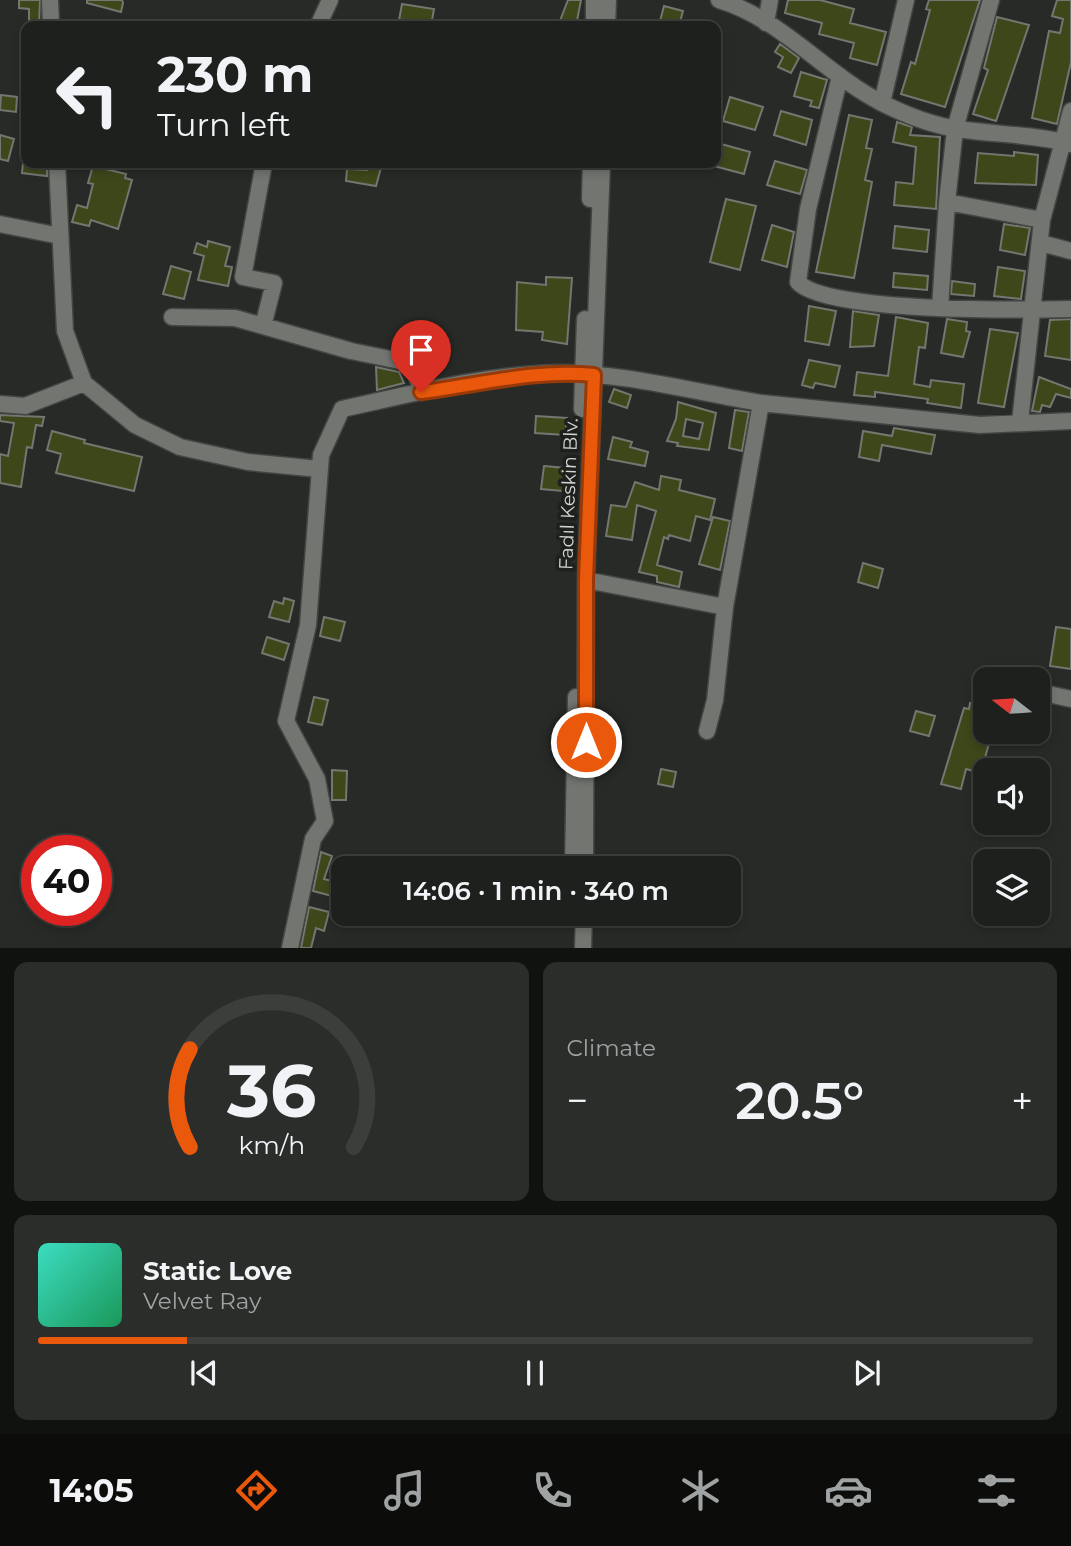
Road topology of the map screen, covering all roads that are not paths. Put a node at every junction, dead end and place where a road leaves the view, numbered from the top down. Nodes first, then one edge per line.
1 (50, 0) edge
2 (330, 0) edge
3 (594, 0) edge
4 (608, 0) edge
5 (719, 0) edge
6 (770, 0) edge
7 (906, 0) edge
8 (991, 0) edge
9 (51, 21) edge
10 (320, 21) edge
11 (594, 21) edge
12 (607, 21) edge
13 (766, 23) junction
14 (840, 76) junction
15 (882, 103) junction
16 (1071, 111) edge
17 (955, 129) junction
18 (1067, 143) edge
19 (57, 168) edge
20 (263, 168) edge
21 (591, 168) edge
22 (602, 168) edge
23 (947, 202) junction
24 (1042, 220) junction
25 (0, 225) edge
26 (60, 236) junction
27 (1041, 243) junction
28 (1071, 251) edge
29 (940, 308) junction
30 (1071, 309) edge
31 (1035, 311) junction
32 (172, 317) dead end
33 (262, 326) junction
34 (588, 374) junction
35 (84, 383) junction
36 (421, 392) junction
37 (761, 403) junction
38 (0, 404) edge
39 (1071, 421) edge
40 (1020, 422) junction
41 (319, 469) junction
42 (586, 580) junction
43 (725, 607) junction
44 (1050, 694) edge
45 (1071, 699) edge
46 (707, 731) dead end
47 (573, 856) edge
48 (585, 856) edge
49 (573, 926) edge
50 (584, 926) edge
51 (290, 947) edge
52 (573, 947) edge
53 (583, 947) edge

1 - 9 street
2 - 10 street
3 - 11 street
4 - 12 street
5 - 13 street
6 - 13 street
7 - 15 street
8 - 17 street
13 - 14 street
14 - 15 street
14 - 29 street
15 - 17 street
16 - 18 street
17 - 18 street
17 - 23 street
18 - 24 street
19 - 26 street
20 - 33 street
21 - 34 street, Fadıl Keskin Blv.
22 - 34 street, Fadıl Keskin Blv.
23 - 24 street
23 - 29 street
24 - 27 street
25 - 26 street
26 - 35 street
27 - 28 street
27 - 31 street
29 - 31 street
30 - 31 street
31 - 40 street
32 - 33 street
33 - 36 street
34 - 36 street
34 - 37 street
34 - 42 street, Fadıl Keskin Blv.
34 - 47 street, Fadıl Keskin Blv.
35 - 38 street
35 - 41 street
36 - 41 street
37 - 40 street
37 - 43 street
39 - 40 street
41 - 51 street
42 - 43 street
42 - 48 street, Fadıl Keskin Blv.
43 - 46 street
44 - 45 street
49 - 52 street
50 - 53 street

